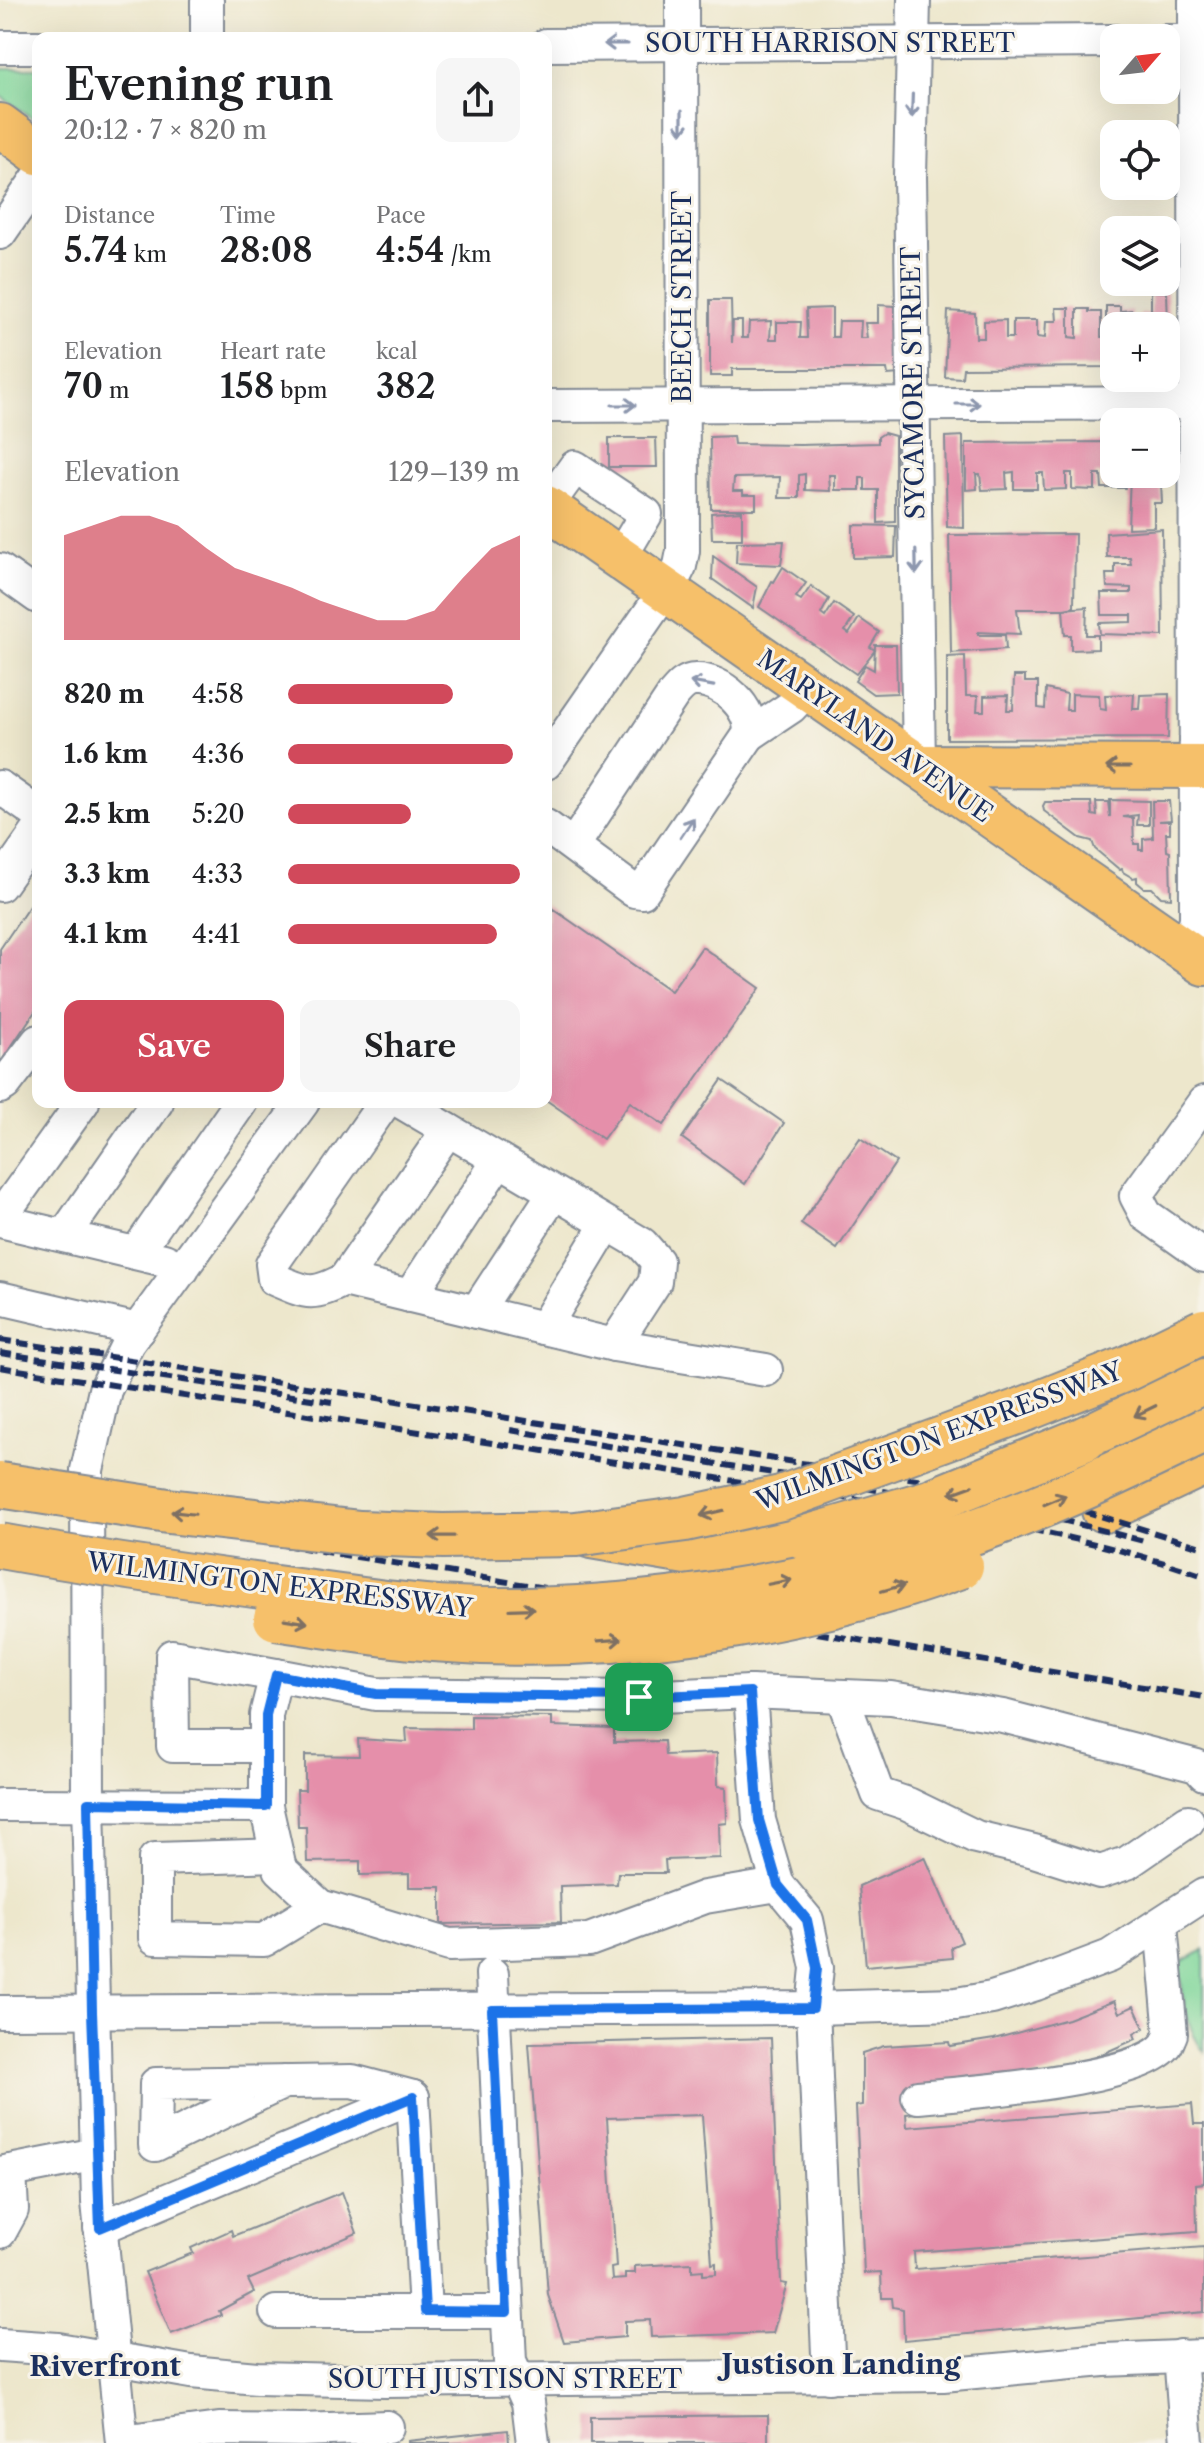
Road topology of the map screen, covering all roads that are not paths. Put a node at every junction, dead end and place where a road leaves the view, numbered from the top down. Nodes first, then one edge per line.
1 (207, 0) edge
2 (682, 0) edge
3 (914, 0) edge
4 (1195, 0) edge
5 (207, 32) edge
6 (1100, 41) edge
7 (1188, 41) edge
8 (914, 42) junction
9 (682, 44) junction
10 (552, 45) edge
11 (0, 47) edge
12 (32, 47) edge
13 (0, 125) edge
14 (32, 149) edge
15 (32, 187) edge
16 (0, 233) edge
17 (1200, 403) edge
18 (913, 404) junction
19 (683, 405) junction
20 (552, 406) edge
21 (552, 499) edge
22 (683, 508) junction
23 (552, 511) edge
24 (646, 514) junction
25 (620, 558) junction
26 (0, 570) edge
27 (1200, 585) edge
28 (665, 590) junction
29 (32, 593) edge
30 (808, 689) junction
31 (749, 735) junction
32 (552, 754) edge
33 (919, 766) junction
34 (1200, 767) edge
35 (0, 787) edge
36 (32, 810) edge
37 (552, 830) edge
38 (32, 840) edge
39 (573, 846) junction
40 (0, 885) edge
41 (1196, 958) edge
42 (32, 1049) edge
43 (0, 1087) edge
44 (1204, 1102) edge
45 (79, 1108) edge
46 (153, 1108) edge
47 (237, 1108) edge
48 (299, 1108) edge
49 (381, 1108) edge
50 (411, 1108) edge
51 (448, 1130) junction
52 (499, 1160) junction
53 (554, 1193) junction
54 (0, 1220) edge
55 (607, 1224) junction
56 (64, 1236) junction
57 (136, 1253) junction
58 (1204, 1256) edge
59 (183, 1269) junction
60 (344, 1280) junction
61 (410, 1296) junction
62 (0, 1298) edge
63 (476, 1312) junction
64 (544, 1328) junction
65 (138, 1330) junction
66 (1204, 1331) edge
67 (614, 1345) junction
68 (766, 1370) dead end
69 (1204, 1381) edge
70 (1204, 1431) edge
71 (1204, 1463) edge
72 (0, 1485) edge
73 (0, 1532) edge
74 (576, 1534) junction
75 (0, 1546) edge
76 (87, 1548) junction
77 (0, 1564) edge
78 (276, 1675) junction
79 (750, 1692) junction
80 (842, 1696) junction
81 (266, 1746) junction
82 (1202, 1767) edge
83 (88, 1803) junction
84 (0, 1805) edge
85 (266, 1806) junction
86 (1188, 1821) dead end
87 (277, 1855) junction
88 (778, 1885) junction
89 (1204, 1895) edge
90 (320, 1906) junction
91 (1204, 1906) edge
92 (1167, 1921) junction
93 (492, 1974) dead end
94 (813, 2008) junction
95 (492, 2010) junction
96 (0, 2012) edge
97 (92, 2012) junction
98 (284, 2082) dead end
99 (413, 2097) junction
100 (918, 2097) dead end
101 (97, 2154) junction
102 (5, 2172) edge
103 (100, 2228) junction
104 (0, 2232) edge
105 (425, 2311) junction
106 (276, 2312) dead end
107 (507, 2312) junction
108 (0, 2345) edge
109 (1192, 2356) edge
110 (113, 2358) junction
111 (829, 2377) junction
112 (519, 2379) junction
113 (387, 2427) dead end
114 (122, 2442) edge
115 (533, 2443) edge
116 (1187, 2443) edge

1 - 5 street
2 - 9 street, BEECH STREET
3 - 8 street, SYCAMORE STREET
4 - 7 street
6 - 8 street, SOUTH HARRISON STREET
7 - 17 street
8 - 9 street, SOUTH HARRISON STREET
8 -> 18 street, SYCAMORE STREET
9 -> 10 street, SOUTH HARRISON STREET
9 -> 19 street, BEECH STREET
11 - 12 street
13 - 14 main road
15 - 16 street
18 -> 17 street
17 - 27 street
18 - 19 street
18 -> 33 street, SYCAMORE STREET
20 -> 19 street
19 - 22 street, BEECH STREET
21 - 24 street
22 - 24 street
22 - 28 street, BEECH STREET
23 - 25 main road, MARYLAND AVENUE
24 - 25 street
25 - 28 main road, MARYLAND AVENUE
26 - 29 street
27 - 34 street
28 - 30 main road, MARYLAND AVENUE
28 - 32 street, BEECH STREET
30 - 31 street
30 - 33 main road, MARYLAND AVENUE
39 -> 31 street
31 -> 39 street
34 -> 33 main road
33 - 41 main road, MARYLAND AVENUE
34 - 41 street
35 - 36 street
37 - 39 street
38 - 40 street
42 - 43 street
44 - 58 street
45 - 54 street
46 - 56 street
47 - 57 street
48 - 59 street
49 - 60 street
50 - 51 street
51 - 52 street
51 - 60 street
52 - 53 street
52 - 61 street
53 - 55 street
53 - 63 street
54 - 56 street
55 - 64 street
55 - 67 street
56 - 57 street
57 - 59 street
59 - 65 street
60 - 61 street
61 - 63 street
62 - 65 street
63 - 64 street
64 - 67 street
65 - 76 street
66 -> 74 highway, WILMINGTON EXPRESSWAY, bridge
67 - 68 street
69 -> 74 highway, bridge
75 -> 70 highway, WILMINGTON EXPRESSWAY, bridge
77 -> 71 highway, bridge
74 -> 72 highway, WILMINGTON EXPRESSWAY, bridge
73 - 76 street
76 - 83 street
78 - 79 street
78 - 81 street
78 - 81 street
79 - 80 street
79 - 88 street
80 - 82 street
80 - 86 street
81 - 85 street
83 - 84 street
83 - 85 street
83 - 97 street
85 - 87 street
87 - 90 street
87 - 90 street
88 - 90 street
88 - 94 street
89 - 92 street
91 - 92 street
92 - 94 street
92 - 100 street
93 - 95 street
94 - 95 street
94 - 111 street
95 - 97 street
95 - 107 street
96 - 97 street
97 - 101 street
98 - 99 street
99 - 103 street
99 - 105 street
101 - 102 street
101 - 103 street
102 - 104 street
103 - 110 street
105 - 106 street
105 - 107 street
107 - 112 street
108 - 110 street, SOUTH JUSTISON STREET
109 - 111 street, SOUTH JUSTISON STREET
109 - 116 street
110 - 112 street, SOUTH JUSTISON STREET
110 - 114 street
111 - 112 street, SOUTH JUSTISON STREET
112 - 115 street
113 - 114 street

